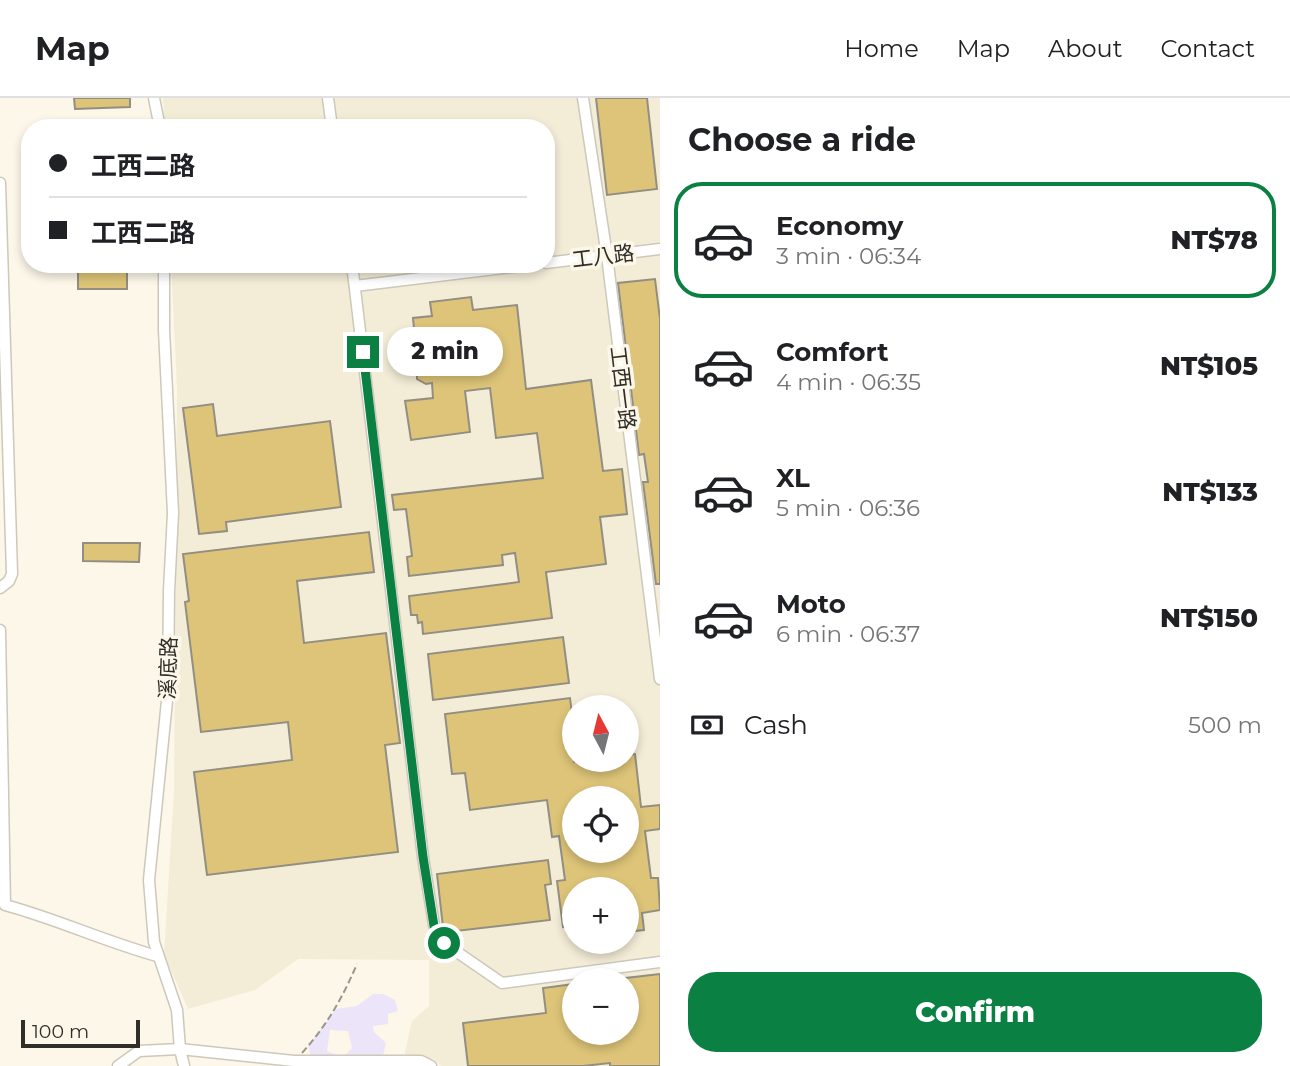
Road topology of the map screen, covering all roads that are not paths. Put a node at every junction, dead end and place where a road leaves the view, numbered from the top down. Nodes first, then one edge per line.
1 (155, 98) edge
2 (328, 98) edge
3 (583, 98) edge
4 (158, 119) edge
5 (331, 119) edge
6 (0, 183) edge
7 (660, 249) edge
8 (607, 256) junction
9 (555, 262) edge
10 (164, 273) edge
11 (353, 273) edge
12 (459, 273) edge
13 (355, 285) junction
14 (0, 588) edge
15 (0, 630) edge
16 (660, 679) edge
17 (3, 904) edge
18 (158, 957) junction
19 (660, 962) edge
20 (180, 1049) junction
21 (118, 1066) edge
22 (184, 1066) edge
23 (430, 1066) edge

1 - 4 street
2 - 5 street
3 - 8 street, 工西一路
6 - 14 street
7 - 8 street, 工八路
8 - 9 street, 工八路
8 - 16 street, 工西一路
10 - 18 street, 溪底路
11 - 13 street
12 - 13 street
13 - 19 street
15 - 17 street
17 - 18 street
18 - 20 street, 溪底路
20 - 21 street
20 - 22 street, 溪底路
20 - 23 street

